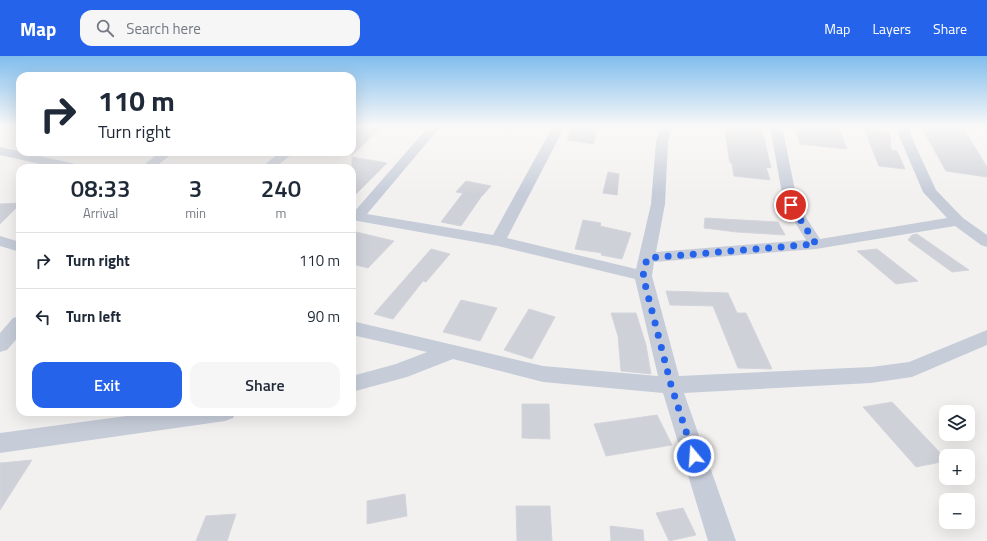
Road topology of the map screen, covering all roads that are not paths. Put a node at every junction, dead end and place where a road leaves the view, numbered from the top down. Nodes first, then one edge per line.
1 (415, 149) edge
2 (547, 149) edge
3 (662, 149) edge
4 (780, 149) edge
5 (911, 149) edge
6 (0, 151) edge
7 (16, 155) edge
8 (21, 156) edge
9 (46, 156) edge
10 (162, 156) edge
11 (283, 156) edge
12 (38, 160) junction
13 (56, 164) edge
14 (152, 164) edge
15 (272, 164) edge
16 (356, 214) edge
17 (356, 216) edge
18 (958, 220) junction
19 (0, 241) edge
20 (498, 241) junction
21 (987, 242) edge
22 (816, 244) junction
23 (16, 246) edge
24 (645, 267) junction
25 (16, 327) edge
26 (356, 329) edge
27 (987, 337) edge
28 (0, 345) edge
29 (452, 350) junction
30 (356, 383) edge
31 (671, 385) junction
32 (195, 416) edge
33 (0, 443) edge
34 (722, 541) edge

1 - 16 street
2 - 20 street
3 - 24 street
4 - 22 street
5 - 18 street
6 - 7 street
8 - 12 street
9 - 12 street
10 - 14 street
11 - 15 street
12 - 13 street
17 - 20 street
18 - 21 street
18 - 22 street
19 - 23 street
20 - 24 street
22 - 24 street
24 - 31 street
25 - 28 street
26 - 29 street
27 - 31 street
29 - 30 street
29 - 31 street
31 - 34 street
32 - 33 street

